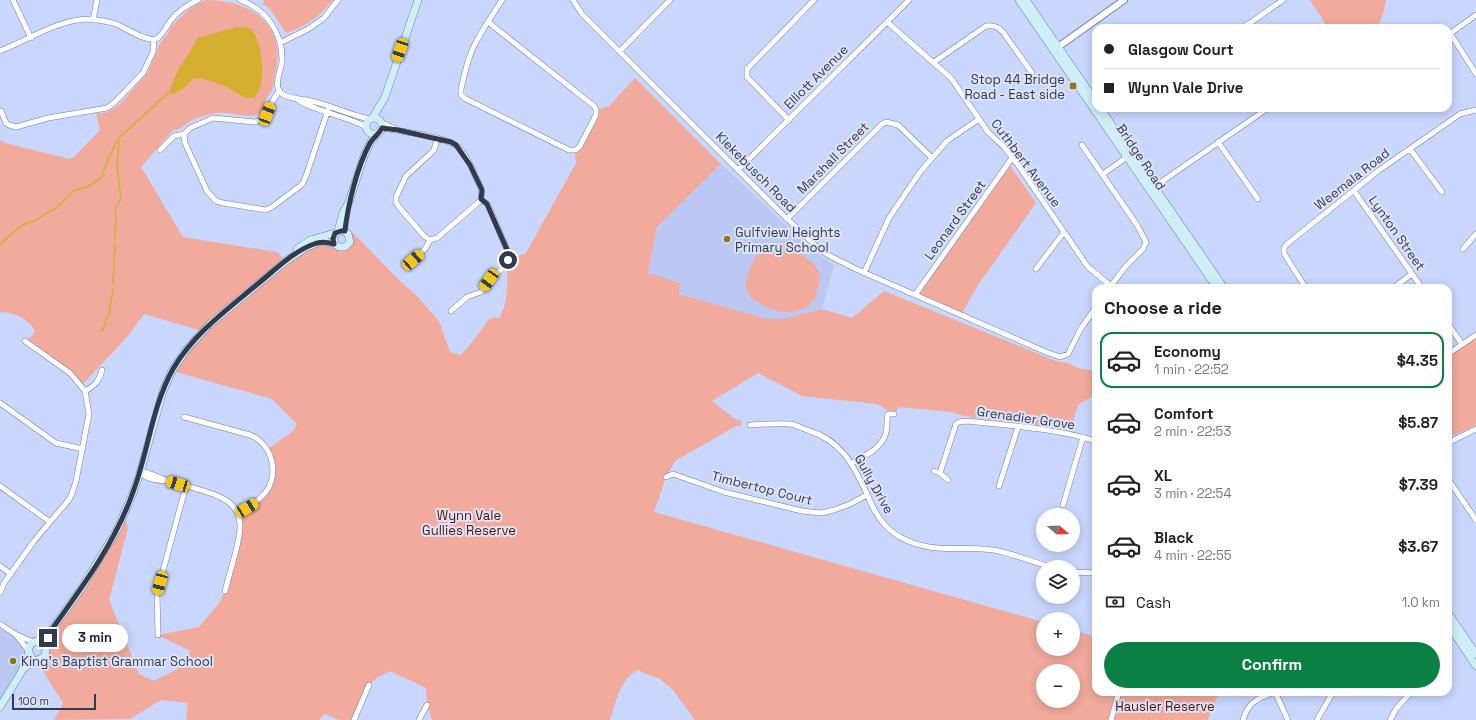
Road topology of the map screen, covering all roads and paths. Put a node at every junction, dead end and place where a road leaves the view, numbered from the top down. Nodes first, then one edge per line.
1 (13, 0) edge
2 (97, 0) edge
3 (198, 0) edge
4 (240, 0) edge
5 (338, 0) edge
6 (418, 0) edge
7 (502, 0) edge
8 (573, 0) edge
9 (669, 0) edge
10 (814, 0) edge
11 (909, 0) edge
12 (1019, 0) edge
13 (1026, 0) edge
14 (1124, 0) edge
15 (1283, 0) edge
16 (1476, 15) edge
17 (94, 20) junction
18 (488, 22) junction
19 (888, 22) junction
20 (1250, 23) edge
21 (1452, 32) edge
22 (31, 38) junction
23 (1452, 38) edge
24 (154, 39) junction
25 (280, 42) junction
26 (1056, 48) junction
27 (0, 51) edge
28 (620, 51) junction
29 (934, 62) junction
30 (1032, 73) dead end
31 (1476, 74) edge
32 (280, 91) junction
33 (385, 97) junction
34 (1092, 97) edge
35 (295, 99) junction
36 (1092, 99) edge
37 (329, 107) junction
38 (1476, 110) edge
39 (1, 111) dead end
40 (327, 112) junction
41 (1101, 112) edge
42 (1101, 112) edge
43 (1262, 112) edge
44 (371, 118) junction
45 (979, 119) junction
46 (789, 120) junction
47 (381, 126) junction
48 (366, 129) junction
49 (184, 134) junction
50 (437, 139) junction
51 (1218, 142) junction
52 (1082, 145) dead end
53 (1410, 149) junction
54 (160, 150) dead end
55 (364, 156) junction
56 (1127, 157) junction
57 (932, 158) junction
58 (1012, 158) junction
59 (738, 170) junction
60 (1103, 174) junction
61 (1152, 188) junction
62 (1354, 191) junction
63 (1442, 192) dead end
64 (481, 199) junction
65 (1258, 199) dead end
66 (787, 219) junction
67 (339, 232) junction
68 (1064, 232) junction
69 (1476, 234) edge
70 (430, 240) junction
71 (334, 244) junction
72 (1463, 249) dead end
73 (413, 260) dead end
74 (286, 261) junction
75 (1036, 269) dead end
76 (864, 273) junction
77 (1412, 274) junction
78 (1108, 284) edge
79 (1113, 284) edge
80 (1213, 284) edge
81 (1221, 284) edge
82 (1303, 284) edge
83 (1398, 284) edge
84 (1419, 284) edge
85 (915, 295) junction
86 (451, 311) dead end
87 (1092, 313) edge
88 (1452, 330) edge
89 (1476, 335) edge
90 (25, 341) dead end
91 (1462, 344) junction
92 (1452, 351) edge
93 (102, 370) dead end
94 (85, 391) junction
95 (0, 404) edge
96 (894, 414) dead end
97 (184, 416) dead end
98 (750, 425) dead end
99 (1018, 427) junction
100 (1476, 429) edge
101 (1083, 438) junction
102 (1092, 441) edge
103 (1452, 441) edge
104 (83, 449) junction
105 (852, 463) junction
106 (670, 468) dead end
107 (934, 471) dead end
108 (140, 473) junction
109 (940, 473) junction
110 (673, 474) junction
111 (666, 477) dead end
112 (948, 480) dead end
113 (1452, 484) edge
114 (0, 486) edge
115 (186, 486) junction
116 (999, 486) dead end
117 (867, 495) junction
118 (1063, 505) dead end
119 (238, 514) junction
120 (1476, 520) edge
121 (50, 522) junction
122 (1036, 562) edge
123 (0, 566) edge
124 (1080, 572) edge
125 (1092, 573) edge
126 (11, 574) junction
127 (2, 585) edge
128 (226, 590) dead end
129 (0, 593) edge
130 (1452, 619) edge
131 (0, 624) edge
132 (52, 629) junction
133 (1452, 630) edge
134 (15, 634) junction
135 (158, 635) dead end
136 (36, 642) junction
137 (46, 648) junction
138 (29, 652) junction
139 (1476, 654) edge
140 (37, 659) junction
141 (1476, 666) edge
142 (22, 670) junction
143 (369, 685) dead end
144 (1118, 696) edge
145 (1264, 696) edge
146 (1276, 696) edge
147 (1331, 696) edge
148 (1408, 696) edge
149 (427, 705) dead end
150 (0, 707) edge
151 (354, 720) edge
152 (419, 720) edge
153 (1111, 720) edge
154 (1243, 720) edge
155 (1288, 720) edge
156 (1317, 720) edge
157 (1390, 720) edge

1 - 22 street
2 - 17 street
3 - 24 street
4 - 25 street
5 - 25 street
6 - 33 main road
7 - 18 street
8 - 28 street, Kiekebusch Road
9 - 28 street
10 - 46 street
11 - 19 street, Elliott Avenue
12 - 26 main road, Bridge Road
13 - 26 main road, Bridge Road
14 - 26 street
15 - 20 street
16 - 21 street
17 - 22 street
17 - 24 street
18 - 18 street
19 - 29 street, Cuthbert Avenue
19 - 46 street, Elliott Avenue
22 - 27 street
23 - 31 street
24 - 39 street
25 - 32 street
26 - 34 main road, Bridge Road
26 - 36 main road, Bridge Road
28 - 59 street, Kiekebusch Road
29 - 30 street
29 - 45 street, Cuthbert Avenue
32 - 35 street
32 - 49 street
33 - 44 main road
33 - 47 main road
35 - 37 street
35 - 40 street
37 - 40 street
37 - 44 street
38 - 53 street, Weemala Road
40 - 48 street
40 - 49 street
41 - 56 main road, Bridge Road
42 - 61 main road, Bridge Road
43 - 51 street
44 - 47 main road
44 - 48 main road
45 - 57 street
45 - 58 street, Cuthbert Avenue
46 - 59 street, Elliott Avenue
47 - 48 main road
47 - 50 street
47 - 55 main road
48 - 55 main road
49 - 54 street
50 - 64 street
50 - 70 street
51 - 61 street
51 - 65 street
52 - 60 street
53 - 62 street, Weemala Road
53 - 63 street
55 - 67 main road
56 - 60 street
56 - 61 main road, Bridge Road
57 - 66 street, Marshall Street
57 - 76 street
58 - 68 street, Cuthbert Avenue
58 - 85 street, Leonard Street
59 - 66 street, Kiekebusch Road
60 - 79 street
61 - 80 main road, Bridge Road
61 - 81 main road, Bridge Road
62 - 77 street, Lynton Street
62 - 82 street, Weemala Road
64 - 70 street
64 - 86 street
66 - 76 street, Kiekebusch Road
67 - 71 main road
67 - 71 main road
67 - 74 main road
68 - 75 street
68 - 78 street, Cuthbert Avenue
69 - 72 street
70 - 73 street
71 - 74 main road
74 - 108 main road
76 - 85 street, Kiekebusch Road
77 - 83 street
77 - 84 street, Lynton Street
85 - 87 street, Kiekebusch Road
88 - 91 street
89 - 91 street
90 - 94 street
91 - 92 street
93 - 94 street
94 - 104 street
95 - 104 street
96 - 105 street
97 - 119 street
98 - 105 street, Gully Drive
99 - 101 street, Grenadier Grove
99 - 109 street, Grenadier Grove
99 - 116 street
100 - 103 street
101 - 102 street, Grenadier Grove
101 - 118 street
104 - 121 street
105 - 117 street, Gully Drive
106 - 110 street
107 - 109 street
108 - 115 street
108 - 132 main road
109 - 112 street
110 - 111 street
110 - 117 street, Timbertop Court
113 - 120 street
114 - 121 street
115 - 119 street
115 - 135 street
117 - 122 street, Gully Drive
119 - 128 street
121 - 126 street
123 - 126 street
124 - 125 street
126 - 127 street
127 - 129 street
130 - 139 main road
131 - 134 street
132 - 136 main road
132 - 137 main road
133 - 141 main road
134 - 136 street
134 - 138 street
136 - 137 main road
136 - 138 main road
137 - 140 main road
138 - 140 main road
138 - 142 main road
140 - 142 main road
142 - 150 main road
143 - 151 street
144 - 153 street
145 - 154 street
146 - 155 street
147 - 156 street
148 - 157 street
149 - 152 street

